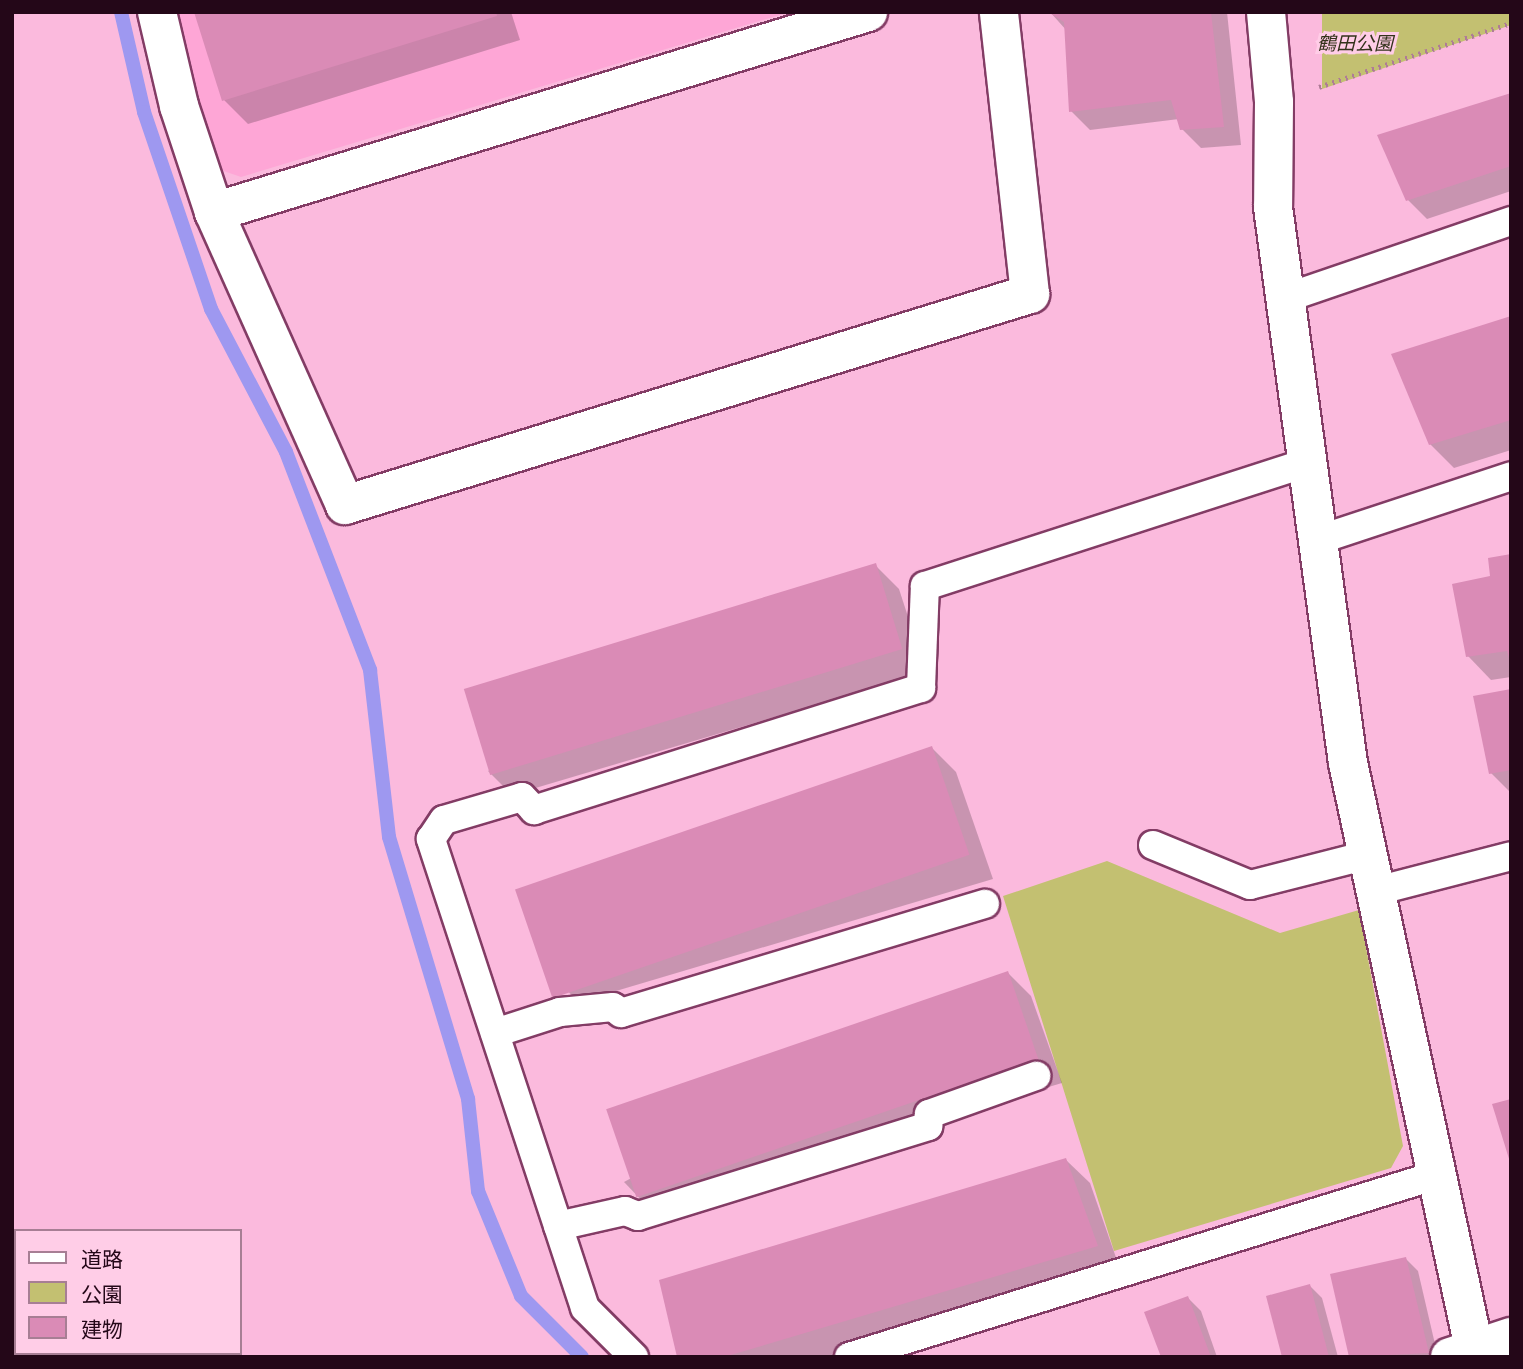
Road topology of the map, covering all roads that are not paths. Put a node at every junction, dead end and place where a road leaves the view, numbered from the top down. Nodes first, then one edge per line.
1 (157, 12) edge
2 (868, 12) edge
3 (999, 12) edge
4 (1266, 12) edge
5 (214, 212) junction
6 (1511, 220) edge
7 (1286, 298) junction
8 (1305, 463) junction
9 (1511, 476) edge
10 (1315, 541) junction
11 (1153, 845) dead end
12 (1511, 856) edge
13 (1372, 873) junction
14 (985, 904) dead end
15 (495, 1032) junction
16 (1036, 1076) dead end
17 (1437, 1175) junction
18 (558, 1226) junction
19 (1511, 1337) edge
20 (1467, 1354) edge
21 (634, 1357) edge
22 (849, 1357) edge

1 - 5 street
2 - 5 street
3 - 5 street
4 - 7 street
6 - 7 lane
7 - 8 street
8 - 10 street
8 - 15 lane
9 - 10 lane
10 - 13 street
11 - 13 lane
12 - 13 lane
13 - 17 street
14 - 15 lane
15 - 18 lane
16 - 18 lane
17 - 20 street
17 - 22 lane
18 - 21 lane
19 - 20 street

